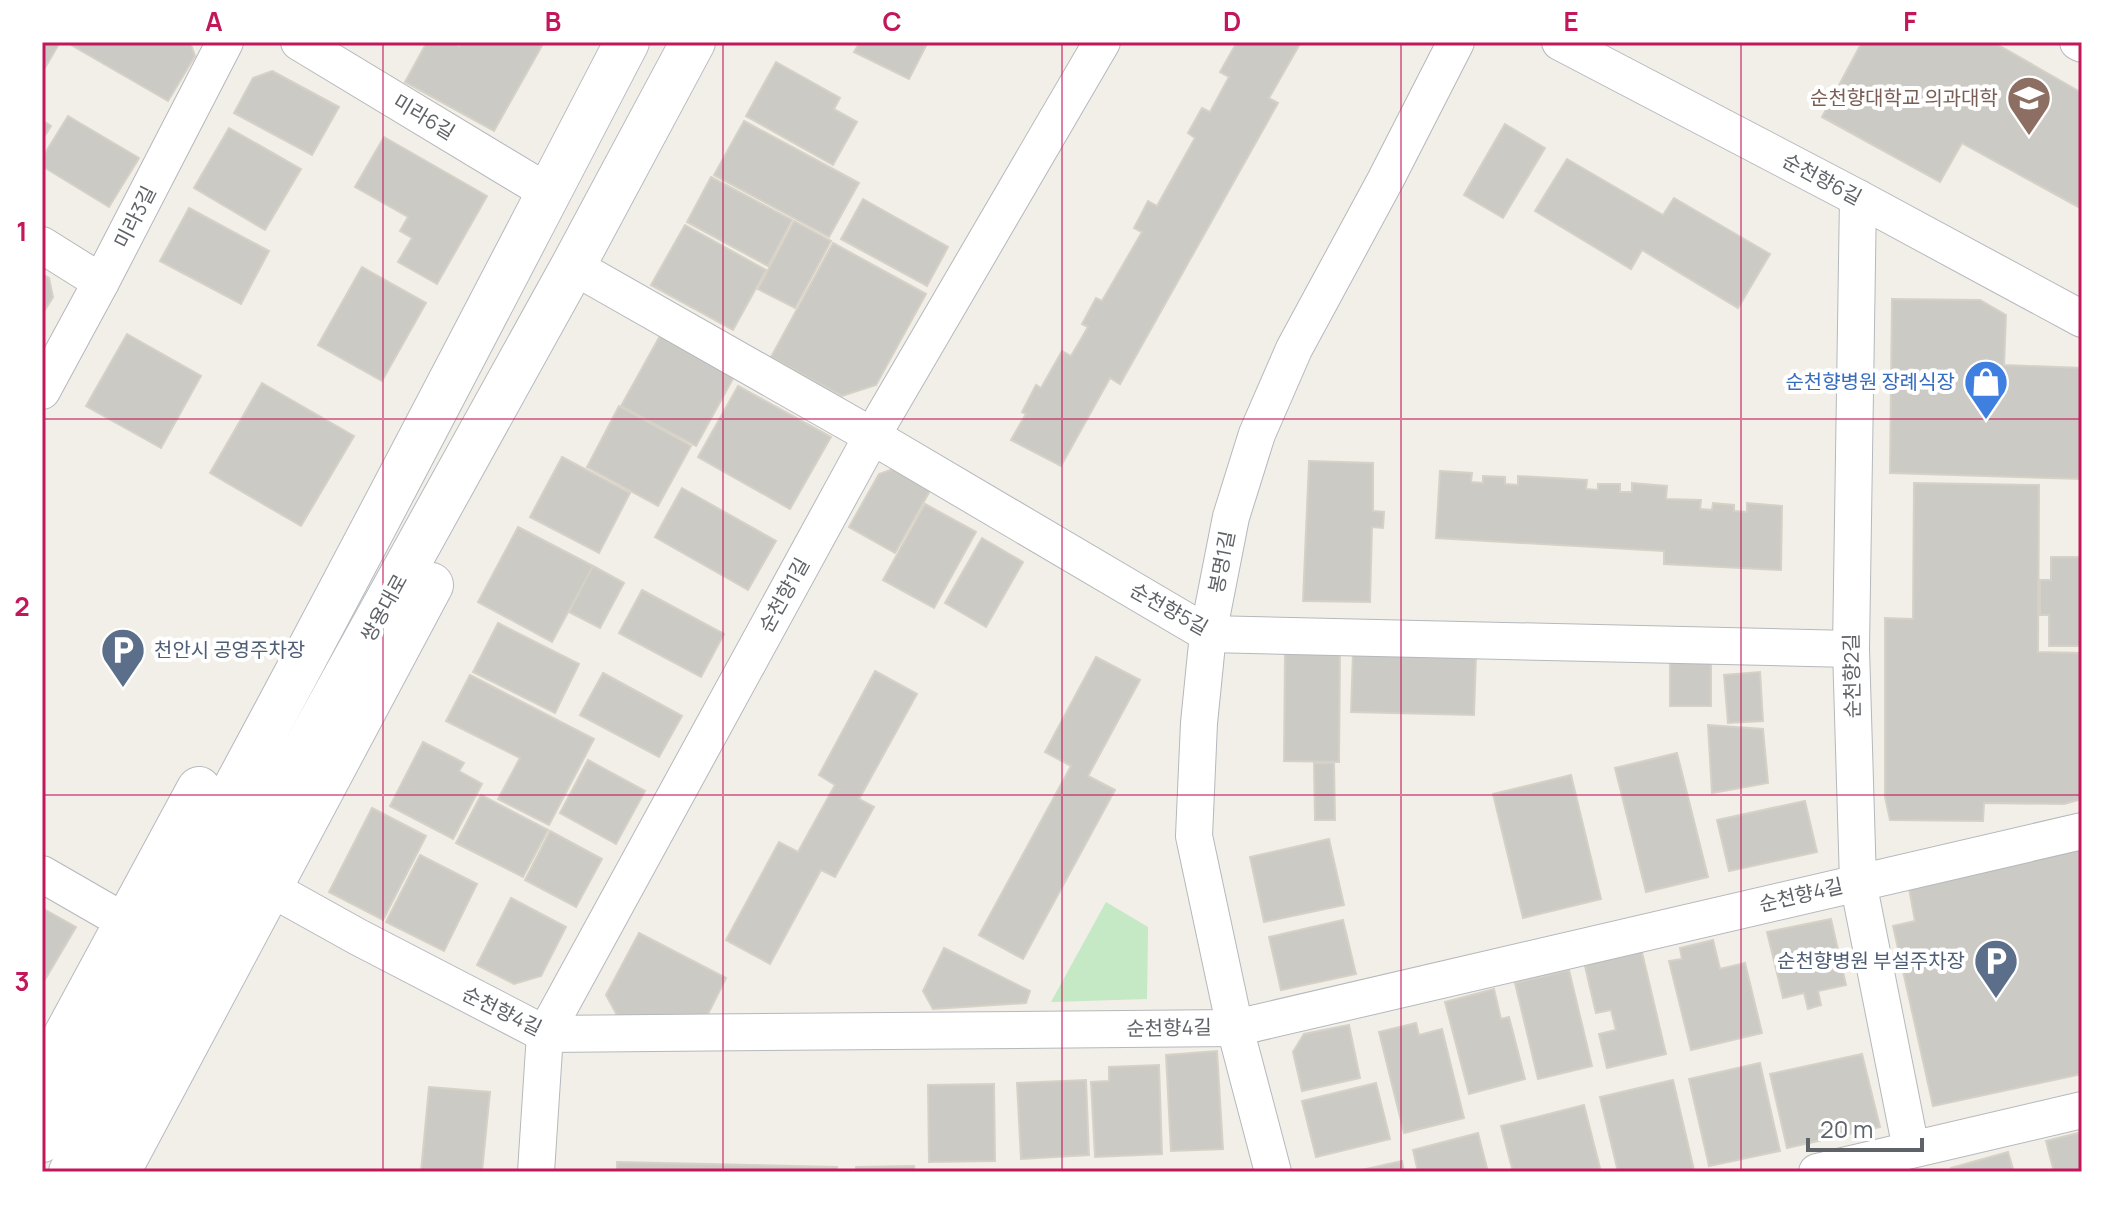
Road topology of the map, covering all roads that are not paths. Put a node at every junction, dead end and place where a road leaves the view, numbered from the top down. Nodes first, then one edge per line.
1 (225, 42) edge
2 (299, 42) edge
3 (627, 42) edge
4 (693, 42) edge
5 (1102, 42) edge
6 (1456, 42) edge
7 (1560, 42) edge
8 (549, 193) junction
9 (1858, 198) junction
10 (42, 245) edge
11 (573, 266) junction
12 (101, 282) junction
13 (2082, 319) edge
14 (462, 361) junction
15 (42, 391) edge
16 (872, 436) junction
17 (469, 455) junction
18 (1208, 634) junction
19 (1851, 649) junction
20 (2082, 831) edge
21 (42, 874) edge
22 (1858, 882) junction
23 (270, 888) junction
24 (127, 923) junction
25 (1235, 1028) junction
26 (545, 1034) junction
27 (42, 1078) edge
28 (2082, 1110) edge
29 (42, 1140) edge
30 (1911, 1149) junction
31 (71, 1172) edge
32 (118, 1172) edge
33 (536, 1172) edge
34 (1273, 1172) edge
35 (1817, 1172) edge

1 - 12 street, 미라3길
2 - 8 street, 미라6길
3 - 8 main road
4 - 11 main road, 쌍용대로
5 - 16 street, 순천향1길
6 - 18 street, 봉명1길
7 - 9 street, 순천향6길
8 - 14 main road
9 - 13 street, 순천향6길
9 - 19 street, 순천향2길
10 - 12 street
11 - 16 street, 순천향5길
11 - 17 main road, 쌍용대로
12 - 15 street, 미라3길
14 - 24 main road
14 - 29 main road
16 - 18 street, 순천향5길
16 - 26 street, 순천향1길
17 - 23 main road
17 - 31 main road, 쌍용대로
18 - 19 street, 순천향5길
18 - 25 street, 봉명1길
19 - 22 street, 순천향2길
20 - 22 street, 순천향4길
21 - 24 street
22 - 25 street, 순천향4길
22 - 30 street, 순천향2길
23 - 26 street, 순천향4길
23 - 32 main road
24 - 27 main road
25 - 26 street, 순천향4길
25 - 34 street, 봉명1길
26 - 33 street, 순천향1길
28 - 30 street
30 - 35 street

